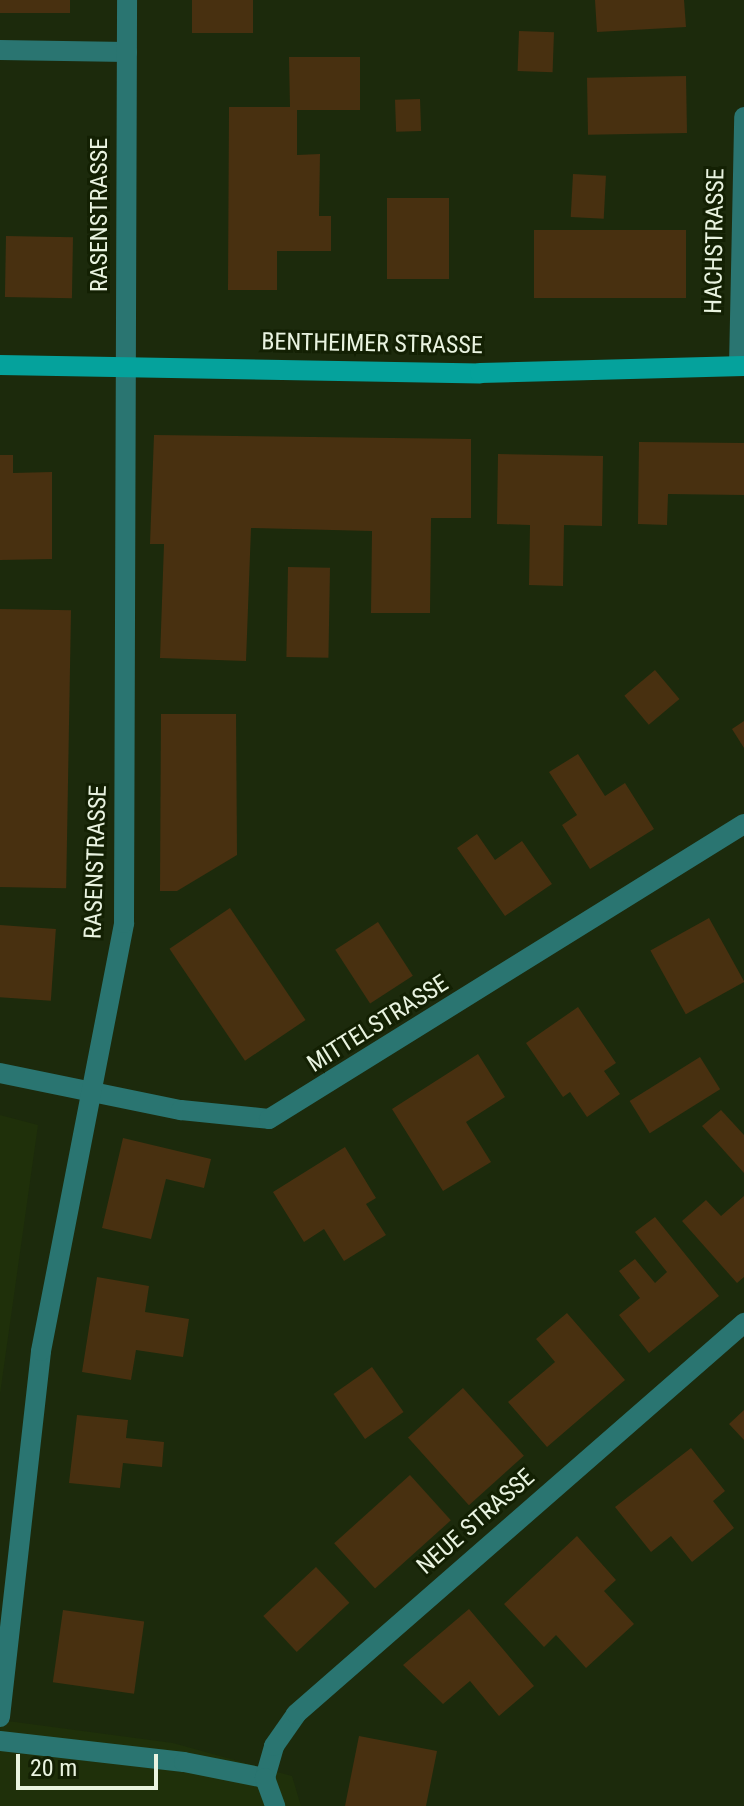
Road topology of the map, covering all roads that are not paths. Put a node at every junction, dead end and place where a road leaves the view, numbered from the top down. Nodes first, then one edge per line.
1 (127, 0) edge
2 (0, 50) edge
3 (127, 52) junction
4 (744, 117) edge
5 (0, 365) edge
6 (125, 366) junction
7 (741, 366) edge
8 (744, 824) edge
9 (0, 1073) edge
10 (93, 1095) junction
11 (744, 1323) edge
12 (0, 1717) edge
13 (0, 1741) edge
14 (265, 1778) junction
15 (275, 1806) edge

1 - 3 street, RASENSTRASSE
2 - 3 street
3 - 6 street, RASENSTRASSE
4 - 7 street, HACHSTRASSE
5 - 6 street, BENTHEIMER STRASSE
6 - 7 street, BENTHEIMER STRASSE
6 - 10 street, RASENSTRASSE
8 - 10 street, MITTELSTRASSE
9 - 10 street, MITTELSTRASSE
10 - 12 street, RASENSTRASSE
11 - 14 street, NEUE STRASSE
13 - 14 street
14 - 15 street

